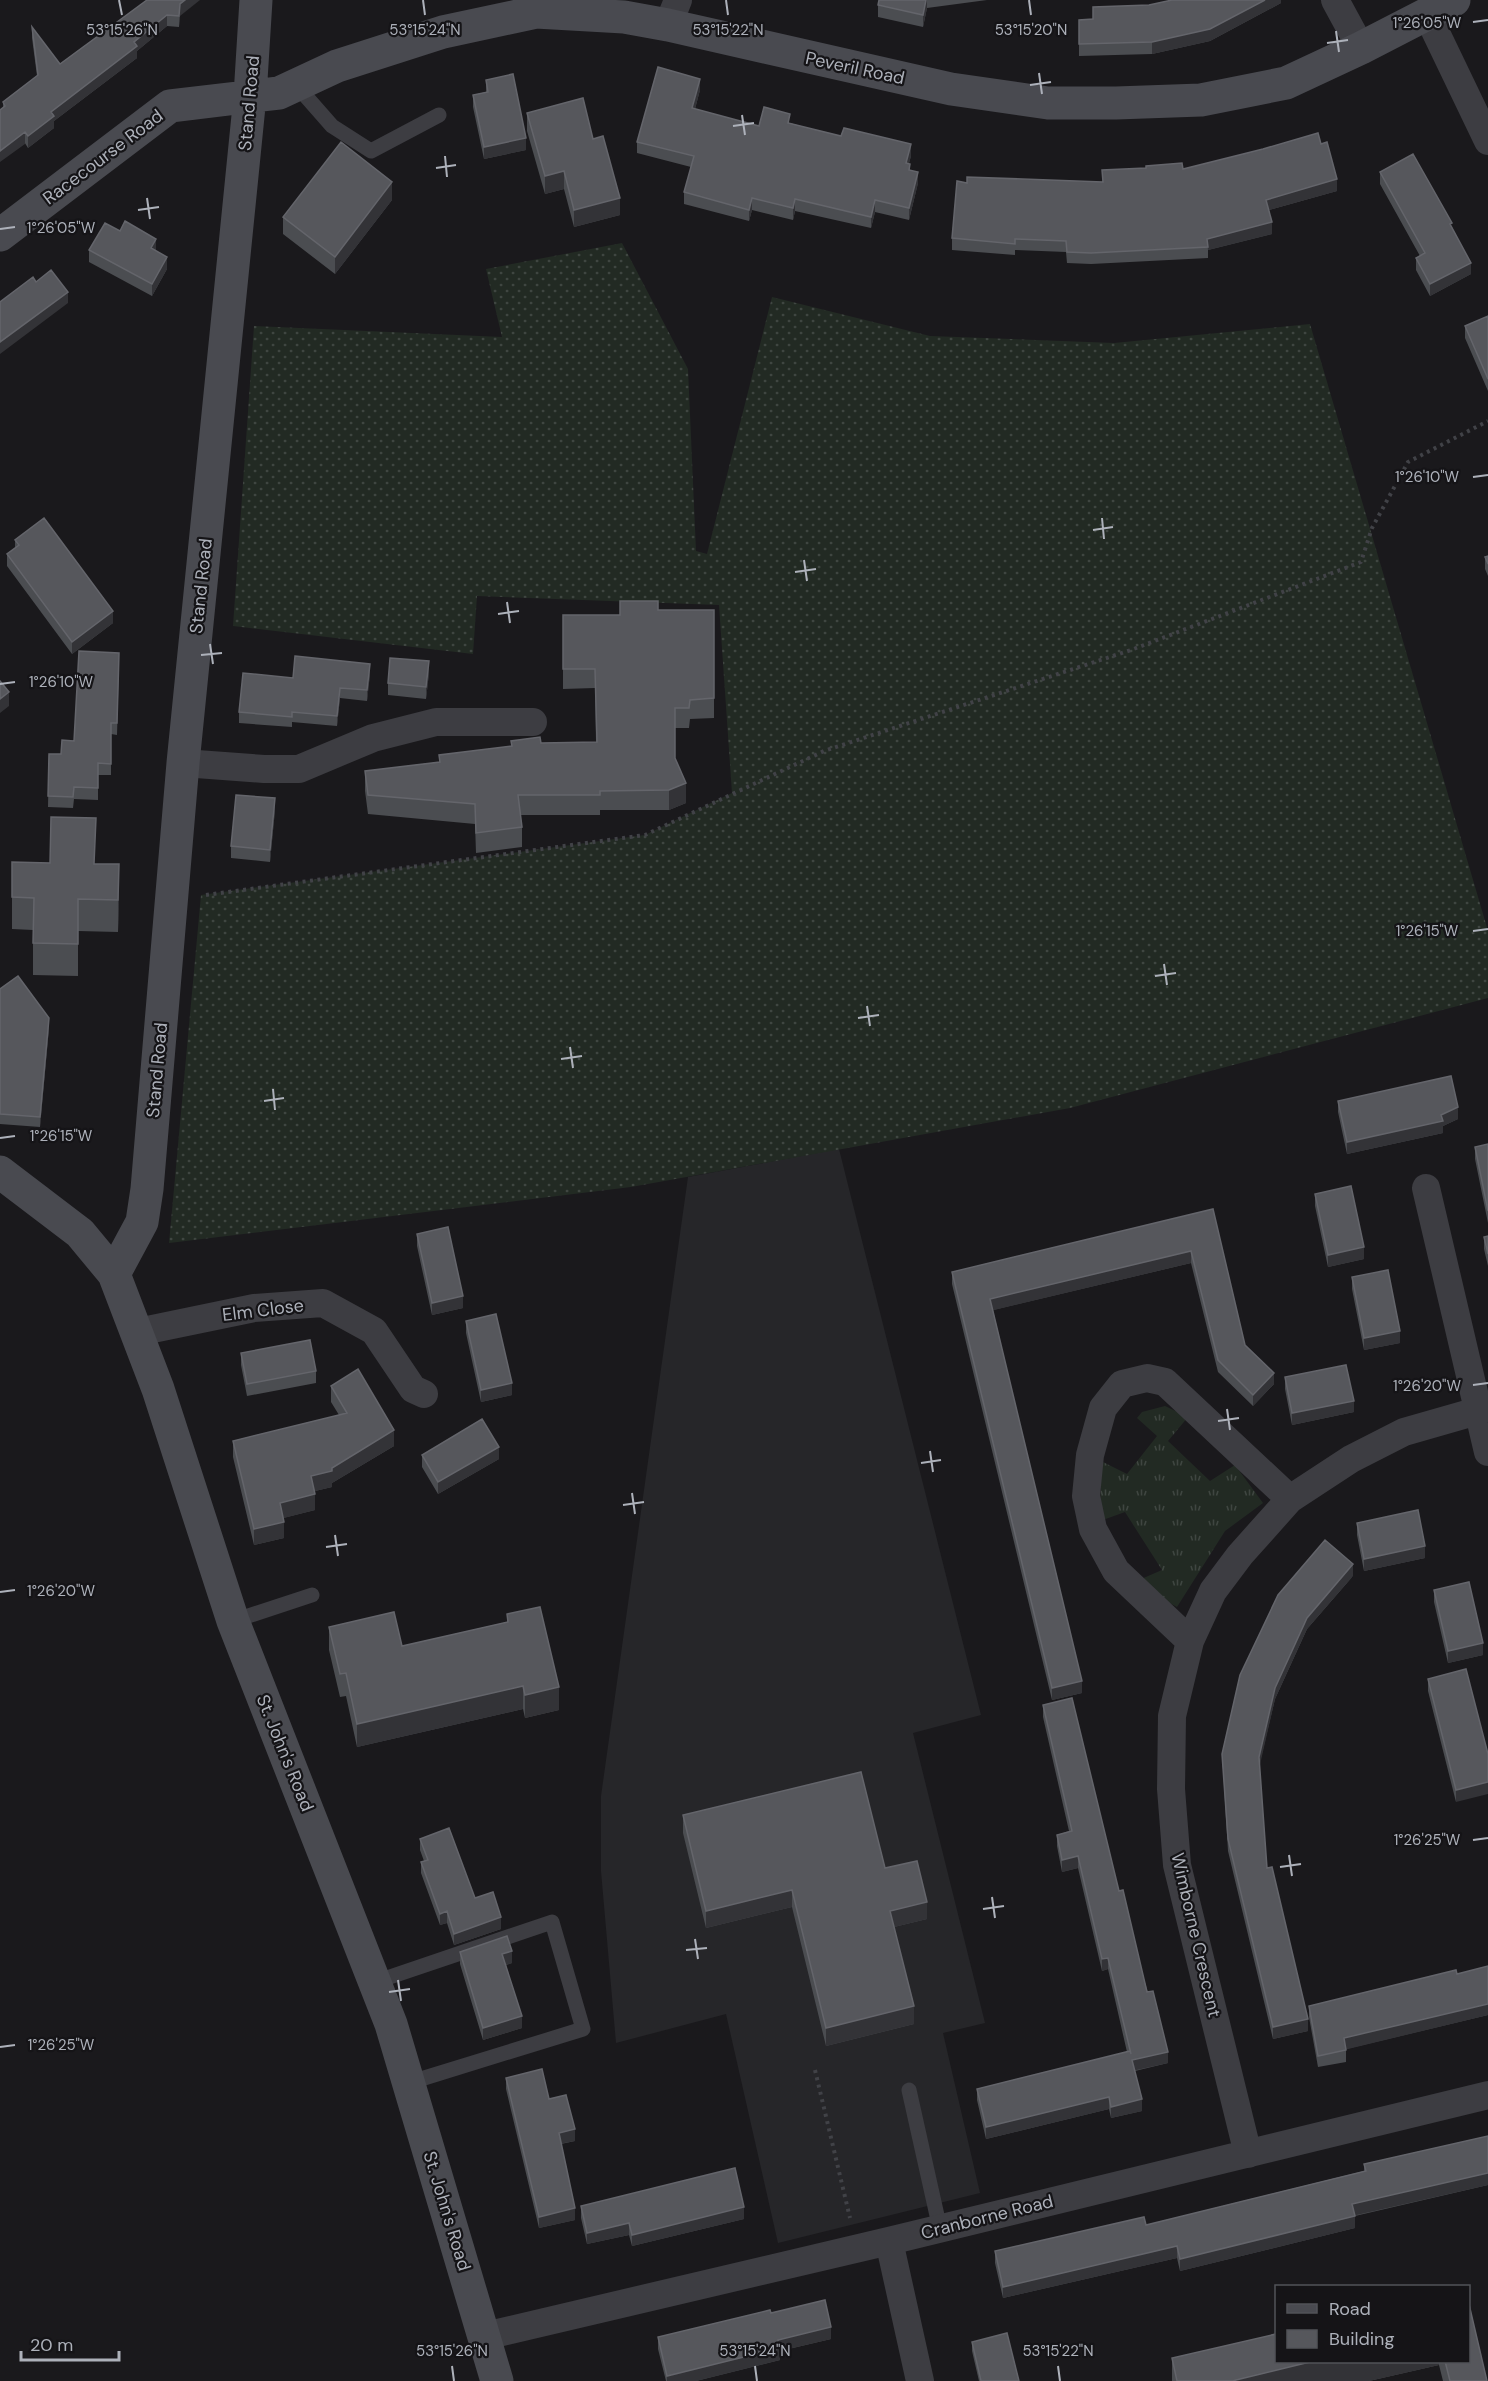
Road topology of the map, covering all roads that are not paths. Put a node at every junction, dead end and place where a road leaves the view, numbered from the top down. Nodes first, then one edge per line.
1 (256, 0) edge
2 (1335, 0) edge
3 (523, 6) edge
4 (1441, 7) edge
5 (673, 12) edge
6 (1361, 48) junction
7 (296, 85) junction
8 (250, 96) junction
9 (439, 115) dead end
10 (1488, 141) edge
11 (0, 235) edge
12 (533, 722) dead end
13 (183, 763) junction
14 (0, 1172) edge
15 (1426, 1188) dead end
16 (114, 1274) junction
17 (138, 1332) junction
18 (423, 1394) dead end
19 (1483, 1409) edge
20 (1488, 1452) edge
21 (1290, 1499) junction
22 (312, 1595) dead end
23 (233, 1621) junction
24 (1190, 1641) junction
25 (375, 1982) junction
26 (408, 2084) junction
27 (909, 2090) dead end
28 (1488, 2095) edge
29 (1248, 2154) junction
30 (940, 2229) junction
31 (889, 2241) junction
32 (485, 2336) junction
33 (497, 2381) edge
34 (920, 2381) edge

1 - 8 street, Stand Road
2 - 6 street
3 - 5 street, Peveril Road
3 - 7 street, Peveril Road
4 - 6 street, Peveril Road
4 - 10 street
5 - 6 street, Peveril Road
7 - 8 street, Peveril Road
7 - 9 lane
8 - 11 street, Racecourse Road
8 - 13 street, Stand Road
12 - 13 street
13 - 16 street, Stand Road
14 - 16 street, St. John's Road
15 - 19 street
16 - 17 street, St. John's Road
17 - 18 street, Elm Close
17 - 23 street, St. John's Road
19 - 20 street
19 - 21 street, Wimborne Crescent
21 - 24 street, Wimborne Crescent
21 - 24 street
22 - 23 lane
23 - 25 street, St. John's Road
24 - 29 street, Wimborne Crescent
25 - 26 street, St. John's Road
25 - 26 lane
26 - 32 street, St. John's Road
27 - 30 lane
28 - 29 street, Cranborne Road
29 - 30 street, Cranborne Road
30 - 31 street, Cranborne Road
31 - 32 street, Cranborne Road
31 - 34 street
32 - 33 street, St. John's Road

